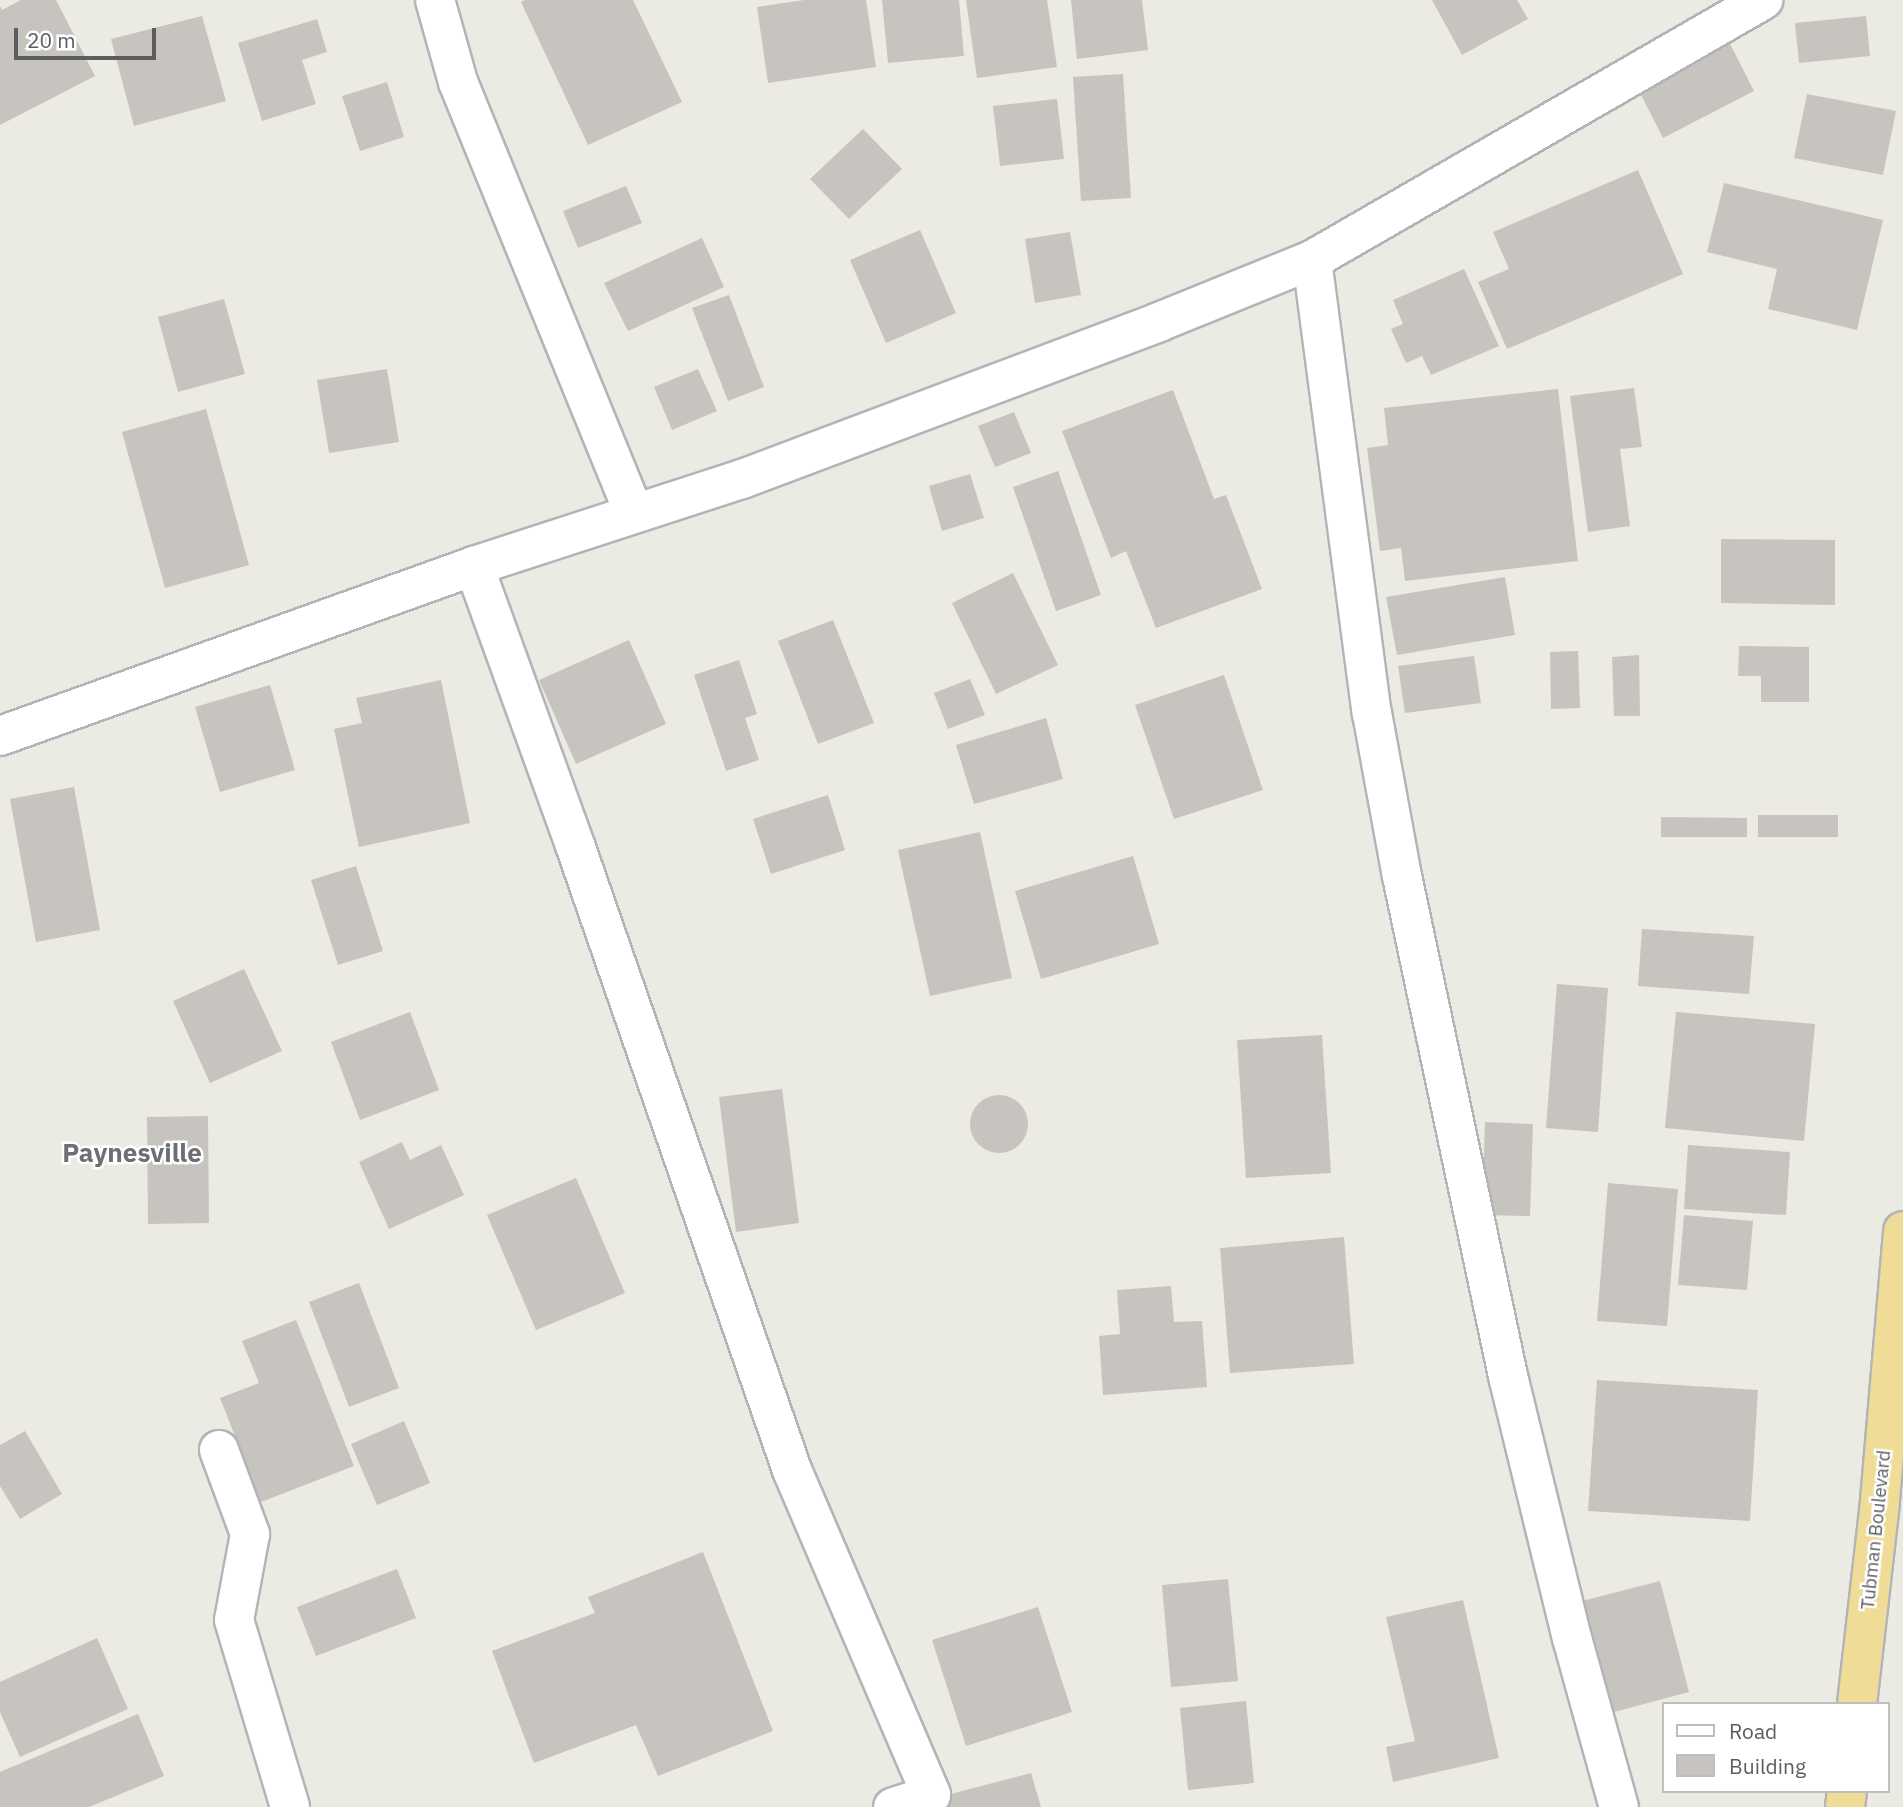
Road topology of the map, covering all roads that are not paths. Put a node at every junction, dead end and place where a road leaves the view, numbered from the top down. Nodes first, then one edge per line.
1 (435, 0) edge
2 (1763, 0) edge
3 (1312, 260) junction
4 (634, 513) junction
5 (474, 566) junction
6 (0, 736) edge
7 (1903, 1231) edge
8 (219, 1450) dead end
9 (1857, 1702) edge
10 (290, 1807) edge
11 (893, 1807) edge
12 (1619, 1807) edge

1 - 4 street
2 - 3 street
3 - 4 street
3 - 12 street
4 - 5 street
5 - 6 street
5 - 11 street
7 - 9 highway, Tubman Boulevard
8 - 10 street

